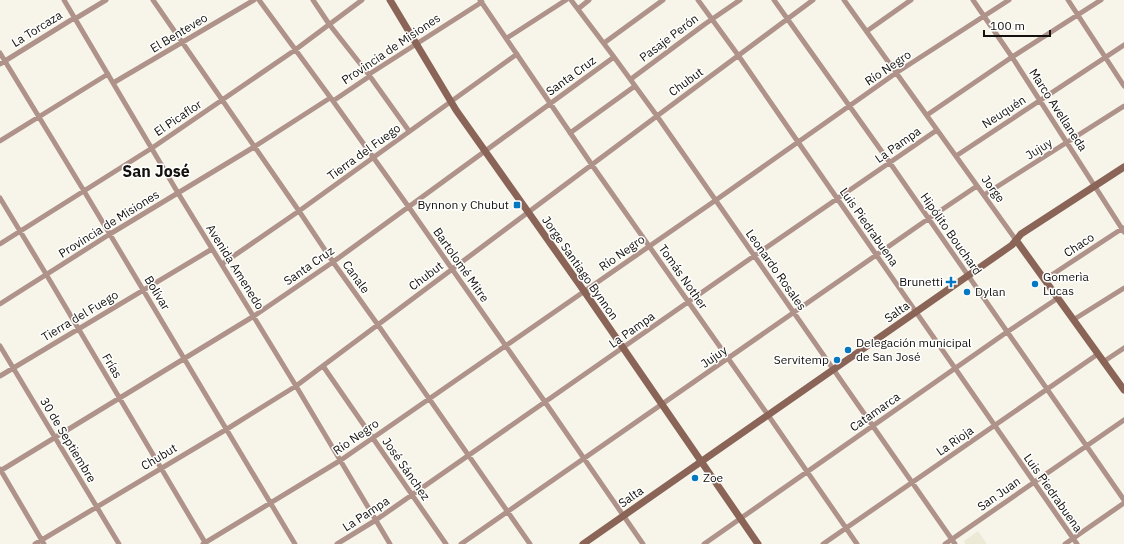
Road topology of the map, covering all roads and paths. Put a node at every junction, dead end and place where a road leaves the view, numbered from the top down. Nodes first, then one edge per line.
1 (64, 0) edge
2 (106, 0) edge
3 (153, 0) edge
4 (254, 0) edge
5 (259, 0) edge
6 (313, 0) edge
7 (362, 0) edge
8 (391, 0) edge
9 (566, 0) edge
10 (571, 0) edge
11 (589, 0) edge
12 (663, 0) edge
13 (698, 0) edge
14 (740, 0) edge
15 (774, 0) edge
16 (813, 0) edge
17 (844, 0) edge
18 (911, 0) edge
19 (973, 0) edge
20 (1009, 0) edge
21 (1068, 0) edge
22 (1101, 0) edge
23 (481, 1) edge
24 (557, 2) edge
25 (578, 9) junction
26 (1078, 15) junction
27 (984, 16) junction
28 (75, 18) junction
29 (712, 19) junction
30 (788, 19) junction
31 (329, 24) junction
32 (867, 31) junction
33 (507, 38) junction
34 (182, 43) junction
35 (604, 43) junction
36 (416, 44) junction
37 (1124, 45) edge
38 (295, 50) junction
39 (0, 53) edge
40 (517, 54) junction
41 (738, 55) junction
42 (614, 57) junction
43 (1012, 58) junction
44 (1106, 58) junction
45 (2, 63) edge
46 (896, 73) junction
47 (108, 74) junction
48 (369, 75) junction
49 (631, 80) junction
50 (113, 84) junction
51 (635, 86) junction
52 (1124, 86) edge
53 (331, 99) junction
54 (222, 100) junction
55 (450, 101) junction
56 (1039, 101) junction
57 (550, 103) junction
58 (849, 106) junction
59 (1124, 106) edge
60 (926, 115) junction
61 (39, 116) junction
62 (657, 116) junction
63 (937, 130) junction
64 (409, 131) junction
65 (570, 133) junction
66 (0, 141) edge
67 (798, 142) junction
68 (1067, 143) junction
69 (254, 147) junction
70 (152, 148) junction
71 (485, 152) junction
72 (956, 156) junction
73 (374, 157) junction
74 (890, 163) junction
75 (592, 165) junction
76 (1124, 167) edge
77 (977, 186) junction
78 (1094, 186) junction
79 (84, 191) junction
80 (178, 193) junction
81 (984, 195) junction
82 (0, 198) edge
83 (837, 199) junction
84 (716, 200) junction
85 (408, 206) junction
86 (299, 211) junction
87 (528, 212) junction
88 (928, 219) junction
89 (1123, 229) edge
90 (20, 232) junction
91 (110, 234) junction
92 (1016, 240) junction
93 (0, 244) edge
94 (649, 246) junction
95 (212, 249) junction
96 (877, 255) junction
97 (754, 256) junction
98 (333, 262) junction
99 (222, 264) junction
100 (452, 269) junction
101 (46, 274) junction
102 (968, 276) junction
103 (1044, 280) junction
104 (1124, 288) edge
105 (143, 290) junction
106 (584, 292) junction
107 (1058, 298) junction
108 (688, 303) junction
109 (0, 304) edge
110 (916, 312) junction
111 (794, 313) junction
112 (254, 316) junction
113 (1073, 320) junction
114 (378, 325) junction
115 (78, 329) junction
116 (1007, 332) junction
117 (505, 345) junction
118 (0, 346) edge
119 (623, 348) junction
120 (1124, 348) edge
121 (1098, 354) junction
122 (185, 359) junction
123 (728, 359) junction
124 (1103, 362) junction
125 (323, 366) junction
126 (13, 368) junction
127 (956, 368) junction
128 (834, 369) junction
129 (0, 376) edge
130 (296, 386) junction
131 (1046, 390) junction
132 (1124, 390) edge
133 (120, 398) junction
134 (429, 399) junction
135 (546, 402) junction
136 (662, 405) junction
137 (768, 415) junction
138 (1124, 420) edge
139 (873, 426) junction
140 (994, 426) junction
141 (227, 429) junction
142 (54, 437) junction
143 (372, 438) junction
144 (1086, 446) junction
145 (468, 455) junction
146 (584, 458) junction
147 (340, 460) junction
148 (702, 461) junction
149 (162, 468) junction
150 (0, 470) edge
151 (806, 472) junction
152 (913, 482) junction
153 (1034, 482) junction
154 (412, 494) junction
155 (1124, 500) edge
156 (271, 503) junction
157 (1124, 503) edge
158 (97, 506) junction
159 (508, 512) junction
160 (623, 516) junction
161 (741, 518) junction
162 (376, 520) junction
163 (846, 528) junction
164 (1073, 538) junction
165 (43, 542) edge
166 (954, 542) edge
167 (35, 544) edge
168 (119, 544) edge
169 (205, 544) edge
170 (295, 544) edge
171 (337, 544) edge
172 (390, 544) edge
173 (446, 544) edge
174 (461, 544) edge
175 (530, 544) edge
176 (583, 544) edge
177 (643, 544) edge
178 (704, 544) edge
179 (758, 544) edge
180 (823, 544) edge
181 (857, 544) edge
182 (945, 544) edge
183 (1065, 544) edge
184 (1077, 544) edge

1 - 28 street, Avenida Amenedo
2 - 28 street, La Torcaza
3 - 34 street, Canale
4 - 34 street, El Benteveo
5 - 38 street, Bartolomé Mitre
6 - 31 street
7 - 31 street, El Picaflor
8 - 36 street, Jorge Santiago Bynnon
9 - 24 street
10 - 25 street
11 - 25 street
12 - 35 street, Santa Cruz
13 - 29 street, Luis Piedrabuena
14 - 29 street, Pasaje Perón
15 - 30 street, Hipólito Bouchard
16 - 30 street, Chubut
17 - 32 street, Jorge
18 - 32 street
19 - 27 street, Marco Avellaneda
20 - 27 street, Río Negro
21 - 26 street
22 - 26 street, La Pampa
23 - 33 street, Tomás Nother
23 - 36 street, Provincia de Misiones
24 - 33 street
25 - 35 street, Leonardo Rosales
26 - 43 street, La Pampa
26 - 44 street
27 - 43 street, Marco Avellaneda
27 - 46 street, Río Negro
28 - 45 street, La Torcaza
28 - 47 street, Avenida Amenedo
29 - 41 street, Luis Piedrabuena
29 - 49 street, Pasaje Perón
30 - 41 street, Chubut
30 - 58 street, Hipólito Bouchard
31 - 38 street, El Picaflor
31 - 48 street
32 - 46 street, Jorge
33 - 40 street, Tomás Nother
34 - 50 street, El Benteveo
34 - 54 street, Canale
35 - 42 street, Leonardo Rosales
36 - 48 street, Provincia de Misiones
36 - 55 street, Jorge Santiago Bynnon
37 - 44 street, Neuquén
38 - 53 street, Bartolomé Mitre
38 - 54 street, El Picaflor
39 - 45 street, Bolívar
40 - 55 street, Tierra del Fuego
40 - 57 street, Tomás Nother
41 - 62 street, Chubut
41 - 67 street, Luis Piedrabuena
42 - 49 street, Leonardo Rosales
42 - 57 street, Santa Cruz
43 - 56 street, Marco Avellaneda
43 - 60 street, La Pampa
44 - 52 street
44 - 56 street, Neuquén
45 - 61 street, Bolívar
46 - 58 street, Río Negro
46 - 60 street, Jorge
47 - 50 street, Avenida Amenedo
47 - 61 street
48 - 53 street, Provincia de Misiones
48 - 64 street
49 - 51 street, Leonardo Rosales
50 - 70 street, Avenida Amenedo
51 - 62 street, Leonardo Rosales
51 - 65 street
53 - 69 street, Provincia de Misiones
53 - 73 street, Bartolomé Mitre
54 - 69 street, Canale
54 - 70 street, El Picaflor
55 - 64 street, Tierra del Fuego
55 - 71 street, Jorge Santiago Bynnon
56 - 68 street, Marco Avellaneda
56 - 72 street, Neuquén
57 - 65 street, Tomás Nother
57 - 71 street, Santa Cruz
58 - 67 street, Río Negro
58 - 74 street, Hipólito Bouchard
59 - 68 street, Jujuy
60 - 63 street, Jorge
61 - 66 street
61 - 79 street, Bolívar
62 - 75 street, Chubut
62 - 84 street, Leonardo Rosales
63 - 72 street, Jorge
63 - 74 street, La Pampa
64 - 73 street, Tierra del Fuego
65 - 75 street, Tomás Nother
67 - 83 street, Luis Piedrabuena
67 - 84 street, Río Negro
68 - 78 street, Marco Avellaneda
68 - 81 street, Jujuy
69 - 80 street, Provincia de Misiones
69 - 86 street, Canale
70 - 79 street, El Picaflor
70 - 80 street, Avenida Amenedo
71 - 85 street, Santa Cruz
71 - 87 street, Jorge Santiago Bynnon
72 - 77 street, Jorge
73 - 85 street, Bartolomé Mitre
73 - 86 street, Tierra del Fuego
74 - 83 street, La Pampa
74 - 88 street, Hipólito Bouchard
75 - 87 street, Chubut
75 - 94 street, Tomás Nother
76 - 78 street, Salta
77 - 81 street, Jorge
77 - 88 street, Jujuy
78 - 89 street, Marco Avellaneda
78 - 92 street, Salta
79 - 90 street, El Picaflor
79 - 91 street, Bolívar
80 - 91 street, Provincia de Misiones
80 - 95 street, Avenida Amenedo
81 - 92 street, Jorge
82 - 90 street, Frías
83 - 96 street, Luis Piedrabuena
83 - 97 street, La Pampa
84 - 94 street, Río Negro
84 - 97 street, Leonardo Rosales
85 - 98 street, Santa Cruz
85 - 100 street, Bartolomé Mitre
86 - 98 street, Canale
86 - 99 street, Tierra del Fuego
87 - 100 street, Chubut
87 - 106 street, Jorge Santiago Bynnon
88 - 96 street, Jujuy
88 - 102 street, Hipólito Bouchard
89 - 103 street, Chaco
90 - 93 street, El Picaflor
90 - 101 street, Frías
91 - 101 street, Provincia de Misiones
91 - 105 street, Bolívar
92 - 102 street, Salta
92 - 103 street, Jorge
94 - 106 street, Río Negro
94 - 108 street, Tomás Nother
95 - 99 street, Avenida Amenedo
95 - 105 street, Tierra del Fuego
96 - 110 street, Luis Piedrabuena
96 - 111 street, Jujuy
97 - 108 street, La Pampa
97 - 111 street, Leonardo Rosales
98 - 112 street, Santa Cruz
98 - 114 street, Canale
99 - 112 street, Avenida Amenedo
100 - 114 street, Chubut
100 - 117 street, Bartolomé Mitre
101 - 109 street, Provincia de Misiones
101 - 115 street, Frías
102 - 110 street, Salta
102 - 116 street, Hipólito Bouchard
103 - 107 street, Jorge
104 - 113 street
105 - 115 street, Tierra del Fuego
105 - 122 street, Bolívar
106 - 117 street, Río Negro
106 - 119 street, Jorge Santiago Bynnon
107 - 113 street, Jorge
107 - 116 street, Catamarca
108 - 119 street, La Pampa
108 - 123 street, Tomás Nother
110 - 127 street, Luis Piedrabuena
110 - 128 street, Salta
111 - 123 street, Jujuy
111 - 128 street, Leonardo Rosales
112 - 122 street, Santa Cruz
112 - 130 street, Avenida Amenedo
113 - 121 street, Jorge
114 - 125 street, Chubut
114 - 134 street, Canale
115 - 126 street, Tierra del Fuego
115 - 133 street, Frías
116 - 127 street, Catamarca
116 - 131 street, Hipólito Bouchard
117 - 134 street, Río Negro
117 - 135 street, Bartolomé Mitre
118 - 126 street, 30 de Septiembre
119 - 135 street, La Pampa
119 - 136 street, Jorge Santiago Bynnon
120 - 124 street
121 - 124 street, Jorge
121 - 131 street, La Rioja
122 - 133 street, Santa Cruz
122 - 141 street, Bolívar
123 - 136 street, Jujuy
123 - 137 street, Tomás Nother
124 - 132 street, Jorge
125 - 130 street, Chubut
125 - 143 street, José Sánchez
126 - 129 street, Tierra del Fuego
126 - 142 street, 30 de Septiembre
127 - 139 street, Catamarca
127 - 140 street, Luis Piedrabuena
128 - 137 street, Salta
128 - 139 street, Leonardo Rosales
130 - 141 street, Chubut
130 - 147 street, Avenida Amenedo
131 - 140 street, La Rioja
131 - 144 street, Hipólito Bouchard
133 - 142 street, Santa Cruz
133 - 149 street, Frías
134 - 143 street, Río Negro
134 - 145 street, Canale
135 - 145 street, La Pampa
135 - 146 street, Bartolomé Mitre
136 - 146 street, Jujuy
136 - 148 street, Jorge Santiago Bynnon
137 - 148 street, Salta
137 - 151 street, Tomás Nother
138 - 144 street, San Juan
139 - 151 street, Catamarca
139 - 152 street, Leonardo Rosales
140 - 152 street, La Rioja
140 - 153 street, Luis Piedrabuena
141 - 149 street, Chubut
141 - 156 street, Bolívar
142 - 150 street, Santa Cruz
142 - 158 street, 30 de Septiembre
143 - 147 street, Río Negro
143 - 154 street, José Sánchez
144 - 153 street, San Juan
144 - 155 street, Hipólito Bouchard
145 - 154 street, La Pampa
145 - 159 street, Canale
146 - 159 street, Jujuy
146 - 160 street, Bartolomé Mitre
147 - 156 street, Río Negro
147 - 162 street, Avenida Amenedo
148 - 160 street, Salta
148 - 161 street, Jorge Santiago Bynnon
149 - 158 street, Chubut
149 - 169 street, Frías
150 - 165 street
151 - 161 street, Catamarca
151 - 163 street, Tomás Nother
152 - 163 street, La Rioja
152 - 166 street, Leonardo Rosales
153 - 164 street, Luis Piedrabuena
153 - 166 street, San Juan
154 - 162 street, La Pampa
154 - 173 street, José Sánchez
156 - 169 street, Río Negro
156 - 170 street, Bolívar
157 - 164 street
158 - 165 street, Chubut
158 - 168 street, 30 de Septiembre
159 - 174 street, Jujuy
159 - 175 street, Canale
160 - 176 street, Salta
160 - 177 street, Bartolomé Mitre
161 - 178 street, Catamarca
161 - 179 street, Jorge Santiago Bynnon
162 - 171 street, La Pampa
162 - 172 street, Avenida Amenedo
163 - 180 street, La Rioja
163 - 181 street, Tomás Nother
164 - 183 street
164 - 184 street, Luis Piedrabuena
165 - 167 street, Chubut
166 - 182 street, San Juan

